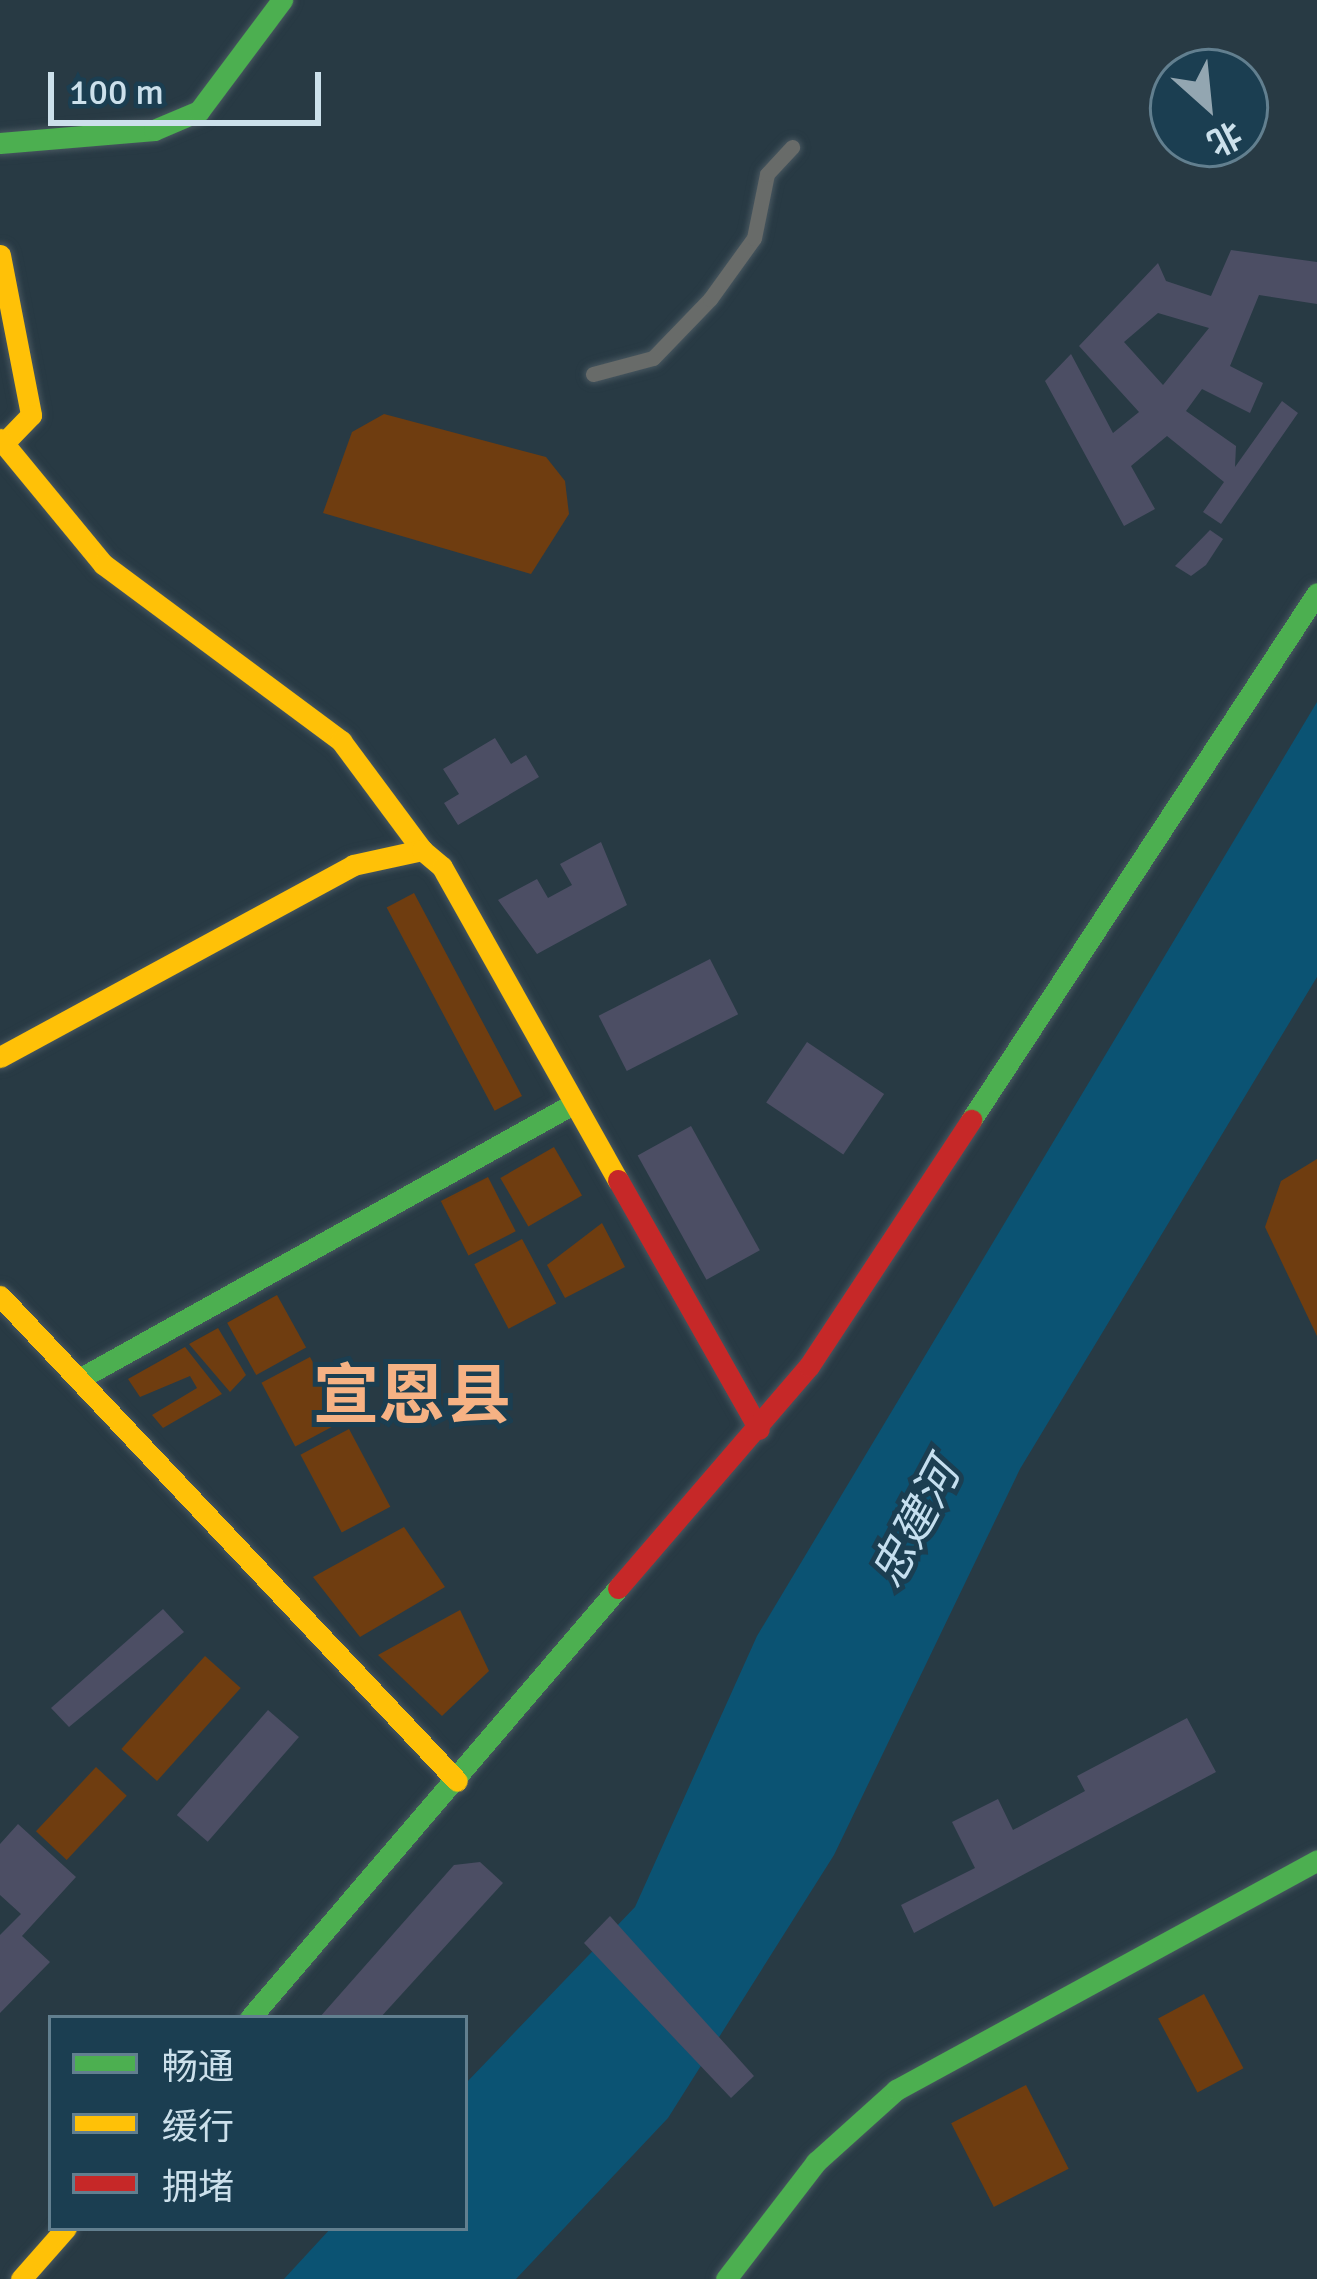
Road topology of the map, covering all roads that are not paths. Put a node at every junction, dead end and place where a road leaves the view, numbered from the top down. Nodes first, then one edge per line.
1 (282, 0) edge
2 (0, 143) edge
3 (791, 147) dead end
4 (0, 255) edge
5 (592, 374) dead end
6 (2, 442) edge
7 (1317, 593) edge
8 (422, 850) junction
9 (0, 1057) edge
10 (571, 1105) junction
11 (0, 1295) edge
12 (79, 1379) junction
13 (759, 1430) junction
14 (457, 1781) junction
15 (1317, 1860) edge
16 (253, 2015) edge
17 (63, 2231) edge
18 (20, 2279) edge
19 (726, 2279) edge

1 - 2 street
3 - 5 street
4 - 6 street
6 - 8 street
7 - 13 street
8 - 9 street
8 - 10 street
10 - 12 street
10 - 13 street
11 - 12 street
12 - 14 street
13 - 14 street
14 - 16 street
15 - 19 street
17 - 18 street

